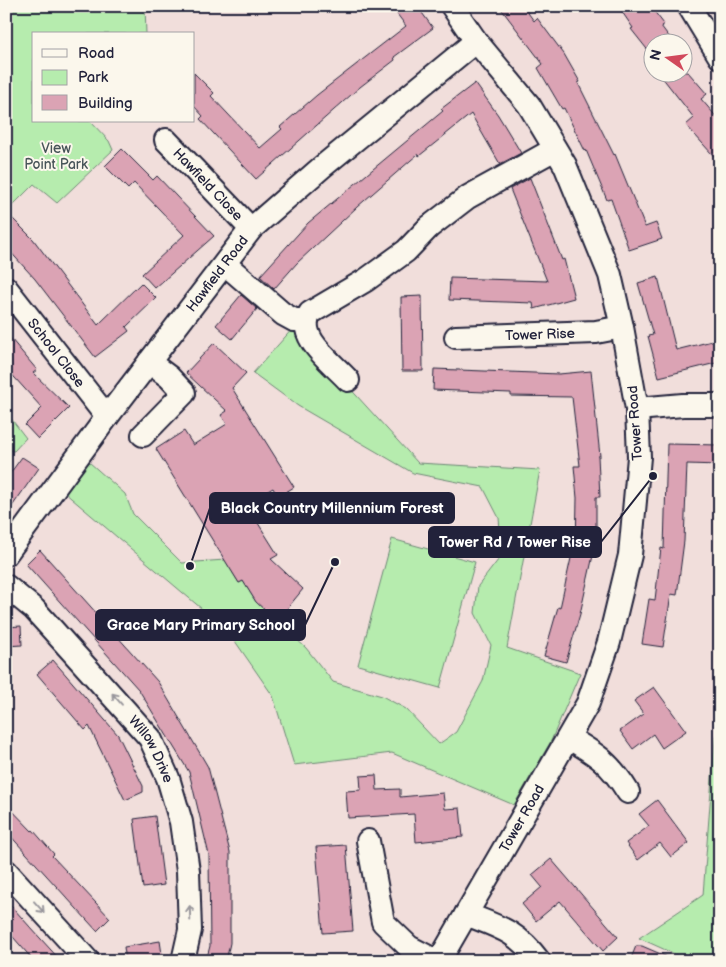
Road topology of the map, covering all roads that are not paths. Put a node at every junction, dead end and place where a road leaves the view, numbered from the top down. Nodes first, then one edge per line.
1 (452, 6) edge
2 (688, 6) edge
3 (476, 41) junction
4 (720, 57) edge
5 (166, 140) dead end
6 (555, 149) junction
7 (251, 229) junction
8 (225, 264) junction
9 (6, 288) edge
10 (305, 320) junction
11 (622, 326) junction
12 (456, 337) dead end
13 (149, 362) junction
14 (348, 380) dead end
15 (720, 405) edge
16 (636, 409) junction
17 (107, 417) junction
18 (142, 435) dead end
19 (6, 554) edge
20 (6, 586) edge
21 (568, 738) junction
22 (628, 792) dead end
23 (368, 842) dead end
24 (6, 871) edge
25 (466, 914) junction
26 (88, 961) edge
27 (183, 961) edge
28 (437, 961) edge
29 (539, 961) edge

1 - 3 street, Tower Road
2 - 4 street
3 - 6 street, Tower Road
3 - 7 street, Hawfield Road
5 - 7 street, Hawfield Close
6 - 10 street
6 - 11 street, Tower Road
7 - 8 street, Hawfield Road
8 - 10 street
8 - 13 street, Hawfield Road
9 - 17 street, School Close
10 - 14 street
11 - 12 street, Tower Rise
11 - 16 street, Tower Road
13 - 17 street, Hawfield Road
13 - 18 street
15 - 16 street
16 - 21 street, Tower Road
17 - 19 street, Hawfield Road
27 -> 20 street, Willow Drive
21 - 22 street
21 - 25 street, Tower Road
23 - 28 street
24 -> 26 street
25 - 28 street, Tower Road
25 - 29 street

